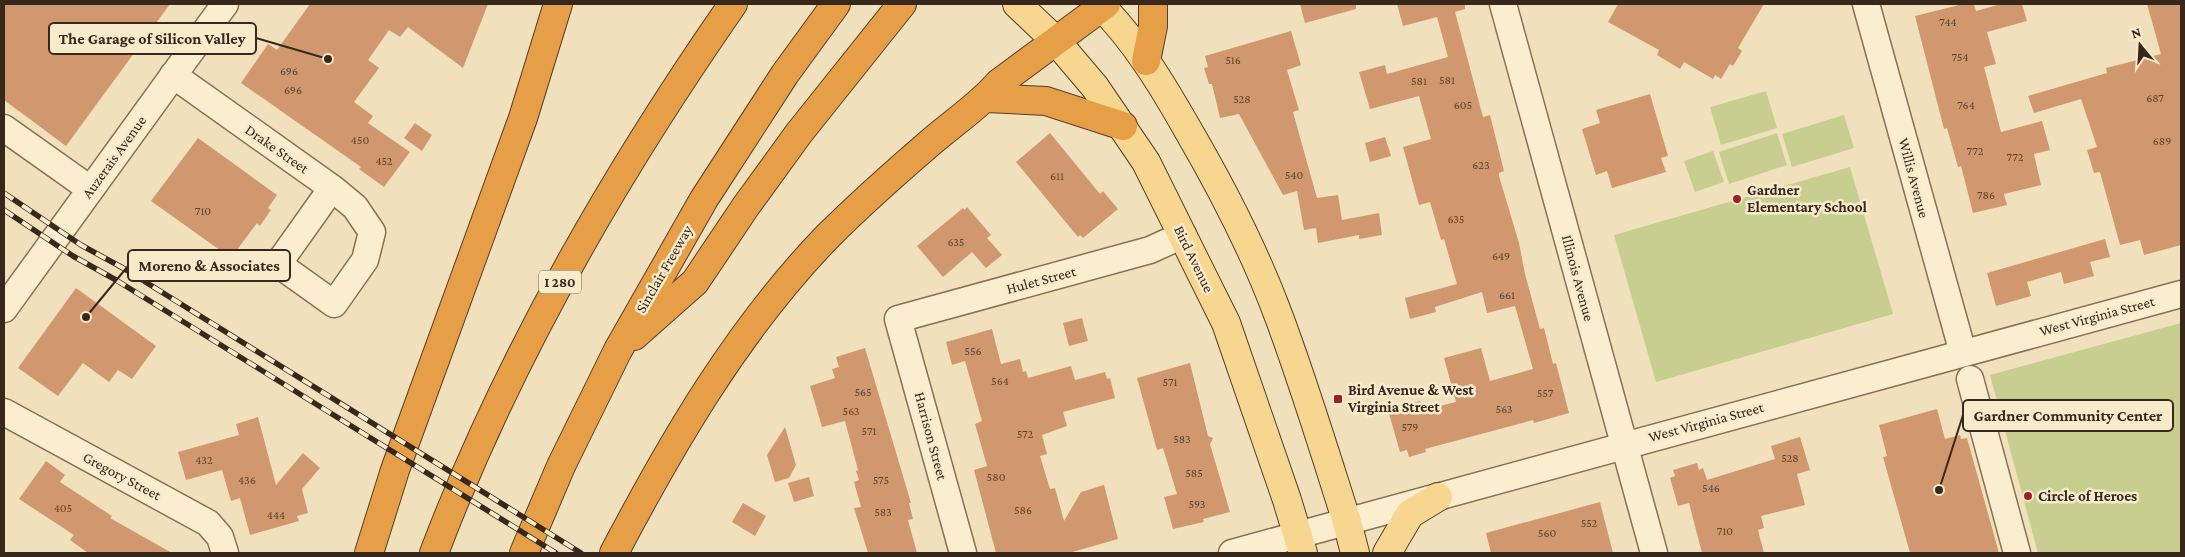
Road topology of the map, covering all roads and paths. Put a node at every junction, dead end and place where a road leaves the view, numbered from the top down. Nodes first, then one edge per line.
1 (225, 4) edge
2 (558, 4) edge
3 (733, 4) edge
4 (836, 4) edge
5 (902, 4) edge
6 (1016, 4) edge
7 (1153, 4) edge
8 (1502, 4) edge
9 (1866, 4) edge
10 (1103, 5) edge
11 (1056, 42) junction
12 (1146, 61) junction
13 (173, 75) junction
14 (986, 98) junction
15 (1123, 126) junction
16 (4, 128) edge
17 (332, 188) junction
18 (90, 189) junction
19 (1182, 235) junction
20 (2181, 294) edge
21 (4, 310) edge
22 (898, 320) joint
23 (618, 350) junction
24 (1963, 353) junction
25 (1970, 379) dead end
26 (4, 412) edge
27 (1625, 445) junction
28 (1438, 497) junction
29 (1347, 522) junction
30 (1301, 544) edge
31 (225, 553) edge
32 (369, 553) edge
33 (434, 553) edge
34 (524, 553) edge
35 (614, 553) edge
36 (963, 553) edge
37 (1232, 553) edge
38 (1356, 553) edge
39 (1387, 553) edge
40 (1654, 553) edge
41 (2017, 553) edge

1 - 13 street, Auzerais Avenue
2 - 32 highway
3 - 33 highway, I 280
4 - 23 highway, Sinclair Freeway
5 - 23 highway
6 - 11 main road, Bird Avenue
7 - 12 highway
8 - 27 street, Illinois Avenue
9 - 24 street, Willis Avenue
10 - 11 highway
10 - 12 main road
11 - 14 highway
11 - 15 main road, Bird Avenue
12 - 29 main road
13 - 17 street, Drake Street
13 - 18 street, Auzerais Avenue
14 - 15 highway
14 - 35 highway
15 - 19 main road, Bird Avenue
16 - 18 street
17 - 17 street, Drake Street
18 - 21 street, Auzerais Avenue
19 - 22 street, Hulet Street
19 - 30 main road, Bird Avenue
20 - 24 street, West Virginia Street
22 - 36 street, Harrison Street
23 - 34 highway, Sinclair Freeway
24 - 27 street, West Virginia Street
25 - 41 street
26 - 31 street, Gregory Street
27 - 28 street, West Virginia Street
27 - 40 street, Illinois Avenue
28 - 29 street, West Virginia Street
28 - 39 main road
29 - 30 street, West Virginia Street
29 - 38 main road
30 - 37 street, West Virginia Street

